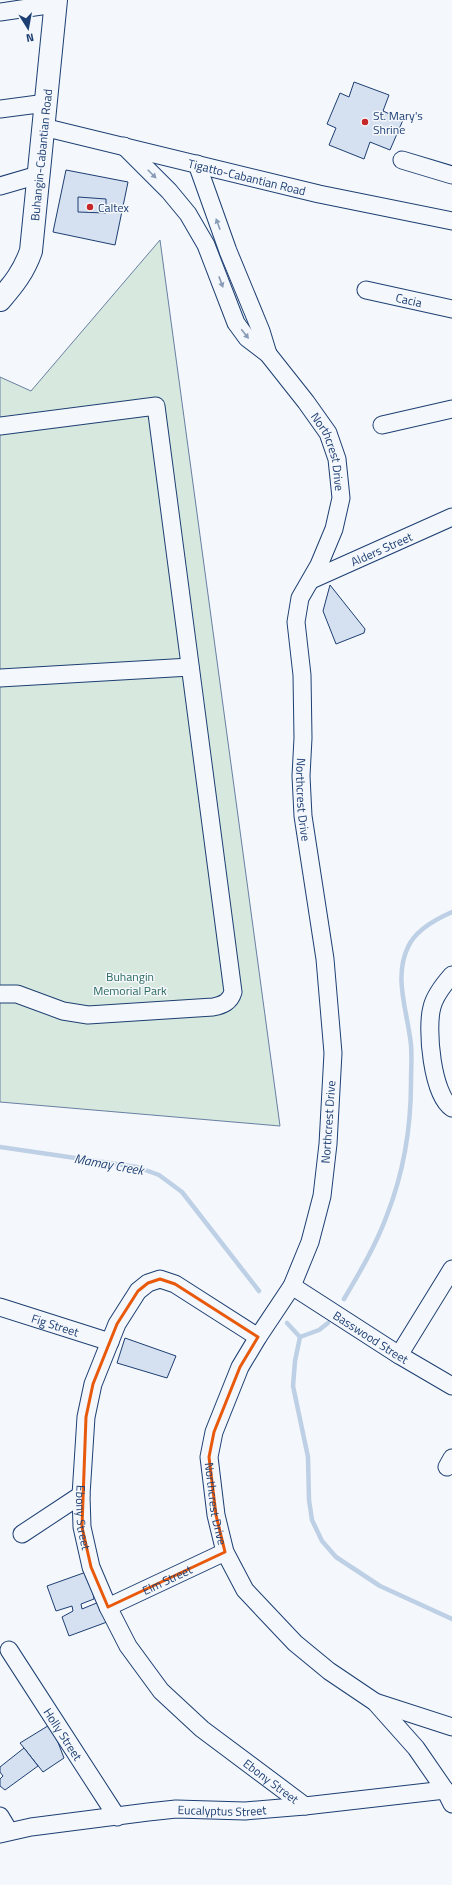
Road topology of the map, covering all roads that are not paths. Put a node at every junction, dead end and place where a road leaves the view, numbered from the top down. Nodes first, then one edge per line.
1 (56, 2) edge
2 (0, 12) edge
3 (46, 103) junction
4 (0, 109) edge
5 (43, 127) junction
6 (124, 146) junction
7 (402, 160) dead end
8 (197, 164) junction
9 (38, 176) junction
10 (452, 176) edge
11 (0, 186) edge
12 (452, 221) edge
13 (228, 252) junction
14 (212, 258) junction
15 (366, 290) dead end
16 (0, 300) edge
17 (452, 309) edge
18 (268, 354) junction
19 (452, 409) edge
20 (382, 425) dead end
21 (0, 426) edge
22 (452, 517) edge
23 (310, 580) junction
24 (190, 667) junction
25 (0, 678) edge
26 (452, 975) edge
27 (0, 994) edge
28 (452, 1108) edge
29 (452, 1269) edge
30 (292, 1286) junction
31 (0, 1307) edge
32 (258, 1337) junction
33 (110, 1342) junction
34 (399, 1355) junction
35 (452, 1386) edge
36 (81, 1495) junction
37 (22, 1534) dead end
38 (226, 1552) junction
39 (108, 1607) junction
40 (9, 1650) dead end
41 (375, 1702) junction
42 (452, 1727) edge
43 (448, 1797) edge
44 (305, 1806) junction
45 (0, 1816) edge
46 (117, 1817) junction
47 (5, 1832) edge

1 - 2 street
1 - 3 main road, Buhangin-Cabantian Road
3 - 4 street
3 - 5 main road, Buhangin-Cabantian Road
5 - 6 street, Tigatto-Cabantian Road
5 - 9 main road, Buhangin-Cabantian Road
6 - 8 street, Tigatto-Cabantian Road
6 -> 14 street, Northcrest Drive
7 - 10 street
8 - 12 street, Tigatto-Cabantian Road
13 -> 8 street, Northcrest Drive
9 - 11 street
9 - 16 main road, Buhangin-Cabantian Road
13 - 14 street
13 - 18 street, Northcrest Drive
14 -> 18 street, Northcrest Drive
15 - 17 street, Cacia
18 - 23 street, Northcrest Drive
19 - 20 street
21 - 24 street
22 - 23 street, Alders Street
23 - 30 street, Northcrest Drive
24 - 25 street
24 - 27 street
26 - 28 street
29 - 34 street
30 - 32 street, Northcrest Drive
30 - 34 street, Basswood Street
31 - 33 street, Fig Street
32 - 33 street, Ebony Street
32 - 38 street, Northcrest Drive
33 - 36 street, Ebony Street
34 - 35 street, Basswood Street
36 - 37 street
36 - 39 street, Ebony Street
38 - 39 street, Elm Street
38 - 41 street, Northcrest Drive
39 - 44 street, Ebony Street
40 - 46 street, Holly Street
41 - 42 street
41 - 43 street, Northcrest Drive
43 - 44 street, Eucalyptus Street
44 - 46 street, Eucalyptus Street
45 - 47 street
46 - 47 street, Eucalyptus Street

